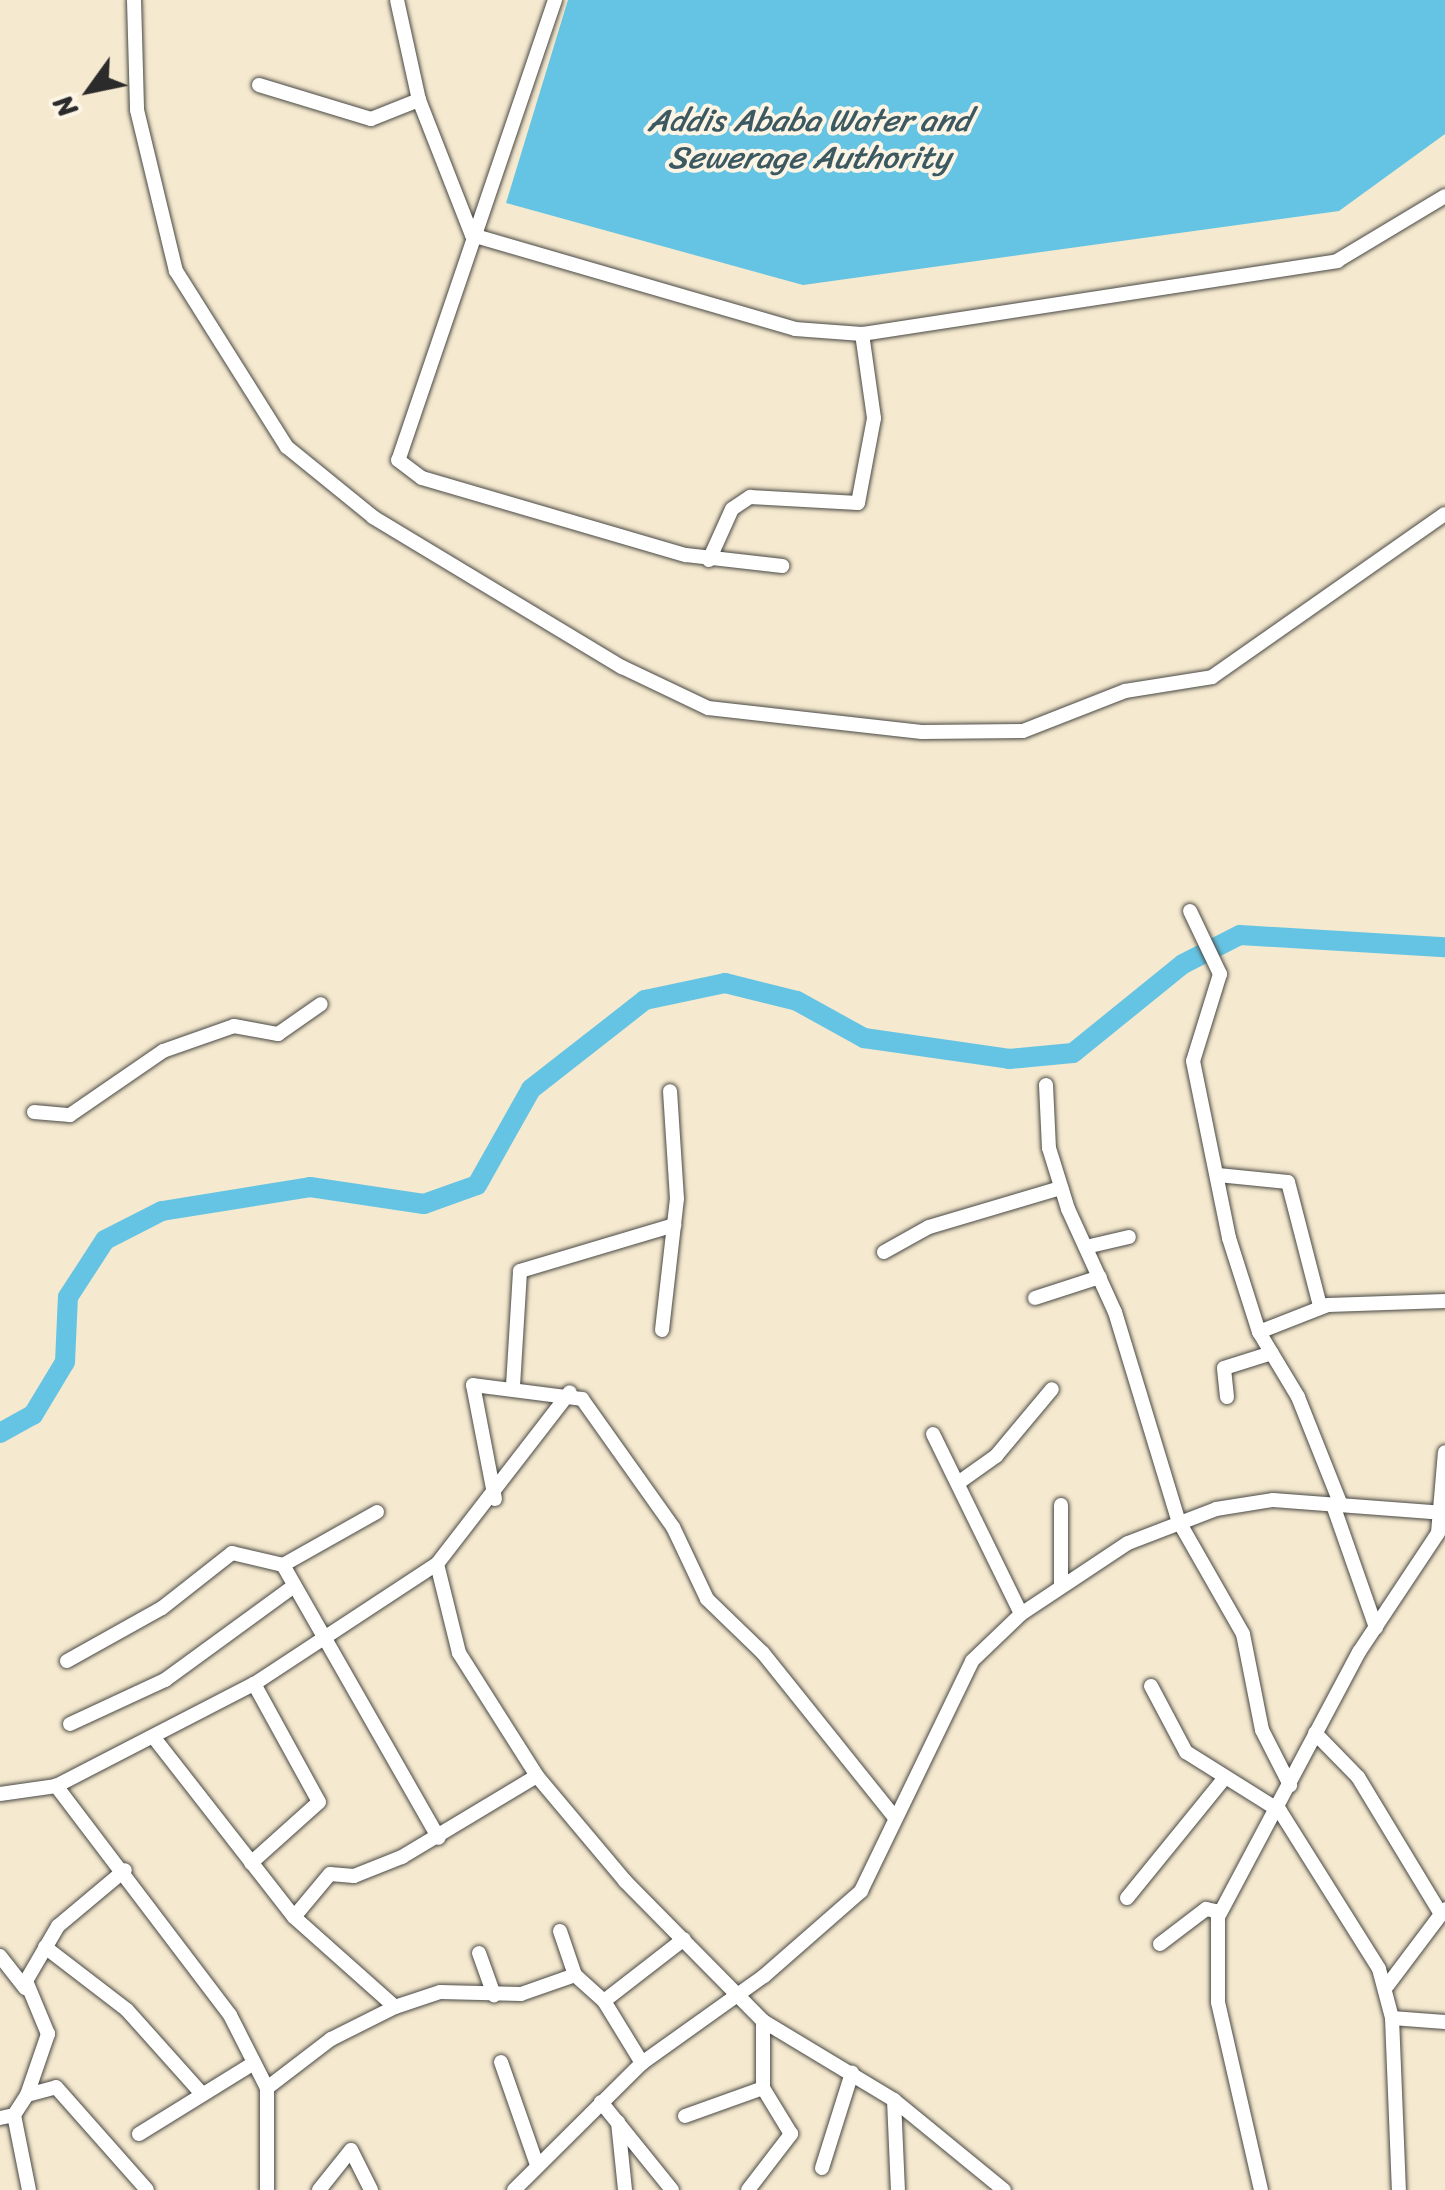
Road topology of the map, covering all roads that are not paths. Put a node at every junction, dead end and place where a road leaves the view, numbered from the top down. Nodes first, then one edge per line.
1 (134, 0) edge
2 (397, 0) edge
3 (555, 0) edge
4 (259, 85) dead end
5 (419, 100) junction
6 (1445, 196) edge
7 (472, 235) junction
8 (862, 334) junction
9 (1445, 514) edge
10 (708, 560) junction
11 (782, 566) dead end
12 (1192, 915) dead end
13 (320, 1004) dead end
14 (1046, 1085) dead end
15 (670, 1091) dead end
16 (34, 1112) dead end
17 (1218, 1175) junction
18 (1061, 1188) junction
19 (674, 1225) junction
20 (1129, 1238) dead end
21 (1086, 1248) junction
22 (884, 1252) dead end
23 (1100, 1277) junction
24 (1035, 1298) dead end
25 (1445, 1301) edge
26 (1320, 1306) junction
27 (662, 1330) dead end
28 (1260, 1332) junction
29 (1272, 1353) junction
30 (513, 1386) junction
31 (1052, 1389) dead end
32 (570, 1392) junction
33 (1227, 1397) dead end
34 (933, 1434) dead end
35 (1445, 1452) edge
36 (958, 1483) junction
37 (495, 1499) junction
38 (1061, 1505) dead end
39 (1337, 1505) junction
40 (376, 1512) dead end
41 (1442, 1514) edge
42 (1178, 1520) junction
43 (437, 1564) junction
44 (283, 1565) junction
45 (1061, 1585) junction
46 (294, 1586) junction
47 (1022, 1614) junction
48 (1376, 1628) junction
49 (328, 1639) junction
50 (67, 1661) dead end
51 (254, 1684) junction
52 (1150, 1686) dead end
53 (70, 1724) dead end
54 (1315, 1733) junction
55 (155, 1740) junction
56 (538, 1776) junction
57 (1222, 1781) junction
58 (1290, 1785) junction
59 (56, 1786) junction
60 (0, 1794) edge
61 (1280, 1811) junction
62 (895, 1818) junction
63 (439, 1838) junction
64 (251, 1863) junction
65 (125, 1870) junction
66 (1127, 1898) dead end
67 (1220, 1912) junction
68 (1443, 1912) edge
69 (294, 1916) junction
70 (560, 1931) dead end
71 (684, 1939) junction
72 (1160, 1944) dead end
73 (46, 1947) junction
74 (479, 1953) dead end
75 (0, 1956) edge
76 (575, 1975) junction
77 (1387, 1986) junction
78 (25, 1988) junction
79 (738, 1993) junction
80 (494, 1995) junction
81 (604, 2001) junction
82 (395, 2007) junction
83 (1392, 2018) junction
84 (763, 2021) junction
85 (1445, 2022) edge
86 (501, 2062) dead end
87 (254, 2063) junction
88 (642, 2063) junction
89 (852, 2073) junction
90 (267, 2088) junction
91 (763, 2088) junction
92 (202, 2094) junction
93 (27, 2095) junction
94 (894, 2100) junction
95 (601, 2102) junction
96 (7, 2116) edge
97 (685, 2116) dead end
98 (618, 2122) junction
99 (140, 2134) dead end
100 (538, 2165) junction
101 (822, 2168) dead end
102 (518, 2188) edge
103 (1002, 2189) edge
104 (29, 2190) edge
105 (147, 2190) edge
106 (268, 2190) edge
107 (319, 2190) edge
108 (371, 2190) edge
109 (625, 2190) edge
110 (672, 2190) edge
111 (748, 2190) edge
112 (898, 2190) edge
113 (1261, 2190) edge
114 (1399, 2190) edge

1 - 9 street
2 - 5 street
3 - 7 street
4 - 5 street
5 - 7 street
6 - 8 street
7 - 8 street
7 - 10 street
8 - 10 street
10 - 11 street
12 - 17 street
13 - 16 street
14 - 18 street
15 - 19 street
17 - 26 street
17 - 28 street
18 - 21 street
18 - 22 street
19 - 27 street
19 - 30 street
20 - 21 street
21 - 23 street
23 - 24 street
23 - 42 street
25 - 26 street
26 - 28 street
28 - 29 street
29 - 33 street
29 - 39 street
30 - 32 street
30 - 37 street
31 - 36 street
32 - 37 street
32 - 62 street
34 - 36 street
35 - 41 street
36 - 47 street
37 - 43 street
38 - 45 street
39 - 41 street
39 - 42 street
39 - 48 street
40 - 44 street
41 - 48 street
42 - 45 street
42 - 58 street
43 - 49 street
43 - 56 street
44 - 46 street
44 - 50 street
45 - 47 street
46 - 49 street
46 - 53 street
47 - 62 street
48 - 54 street
49 - 51 street
49 - 63 street
51 - 55 street
51 - 64 street
52 - 57 street
54 - 58 street
54 - 68 street
55 - 59 street
55 - 64 street
56 - 63 street
56 - 71 street
57 - 61 street
57 - 66 street
58 - 61 street
59 - 60 street
59 - 65 street
61 - 67 street
61 - 77 street
62 - 79 street
63 - 69 street
64 - 69 street
65 - 73 street
65 - 87 street
67 - 72 street
67 - 113 street
68 - 77 street
69 - 82 street
70 - 76 street
71 - 79 street
71 - 81 street
73 - 78 street
73 - 92 street
74 - 80 street
75 - 78 street
76 - 80 street
76 - 81 street
77 - 83 street
78 - 93 street
79 - 84 street
79 - 88 street
80 - 82 street
81 - 88 street
82 - 90 street
83 - 85 street
83 - 114 street
84 - 89 street
84 - 91 street
86 - 100 street
87 - 90 street
87 - 92 street
88 - 95 street
89 - 94 street
89 - 101 street
90 - 106 street
91 - 97 street
91 - 111 street
92 - 99 street
93 - 96 street
93 - 105 street
94 - 103 street
94 - 112 street
95 - 98 street
95 - 100 street
96 - 104 street
98 - 109 street
98 - 110 street
100 - 102 street
107 - 108 street

